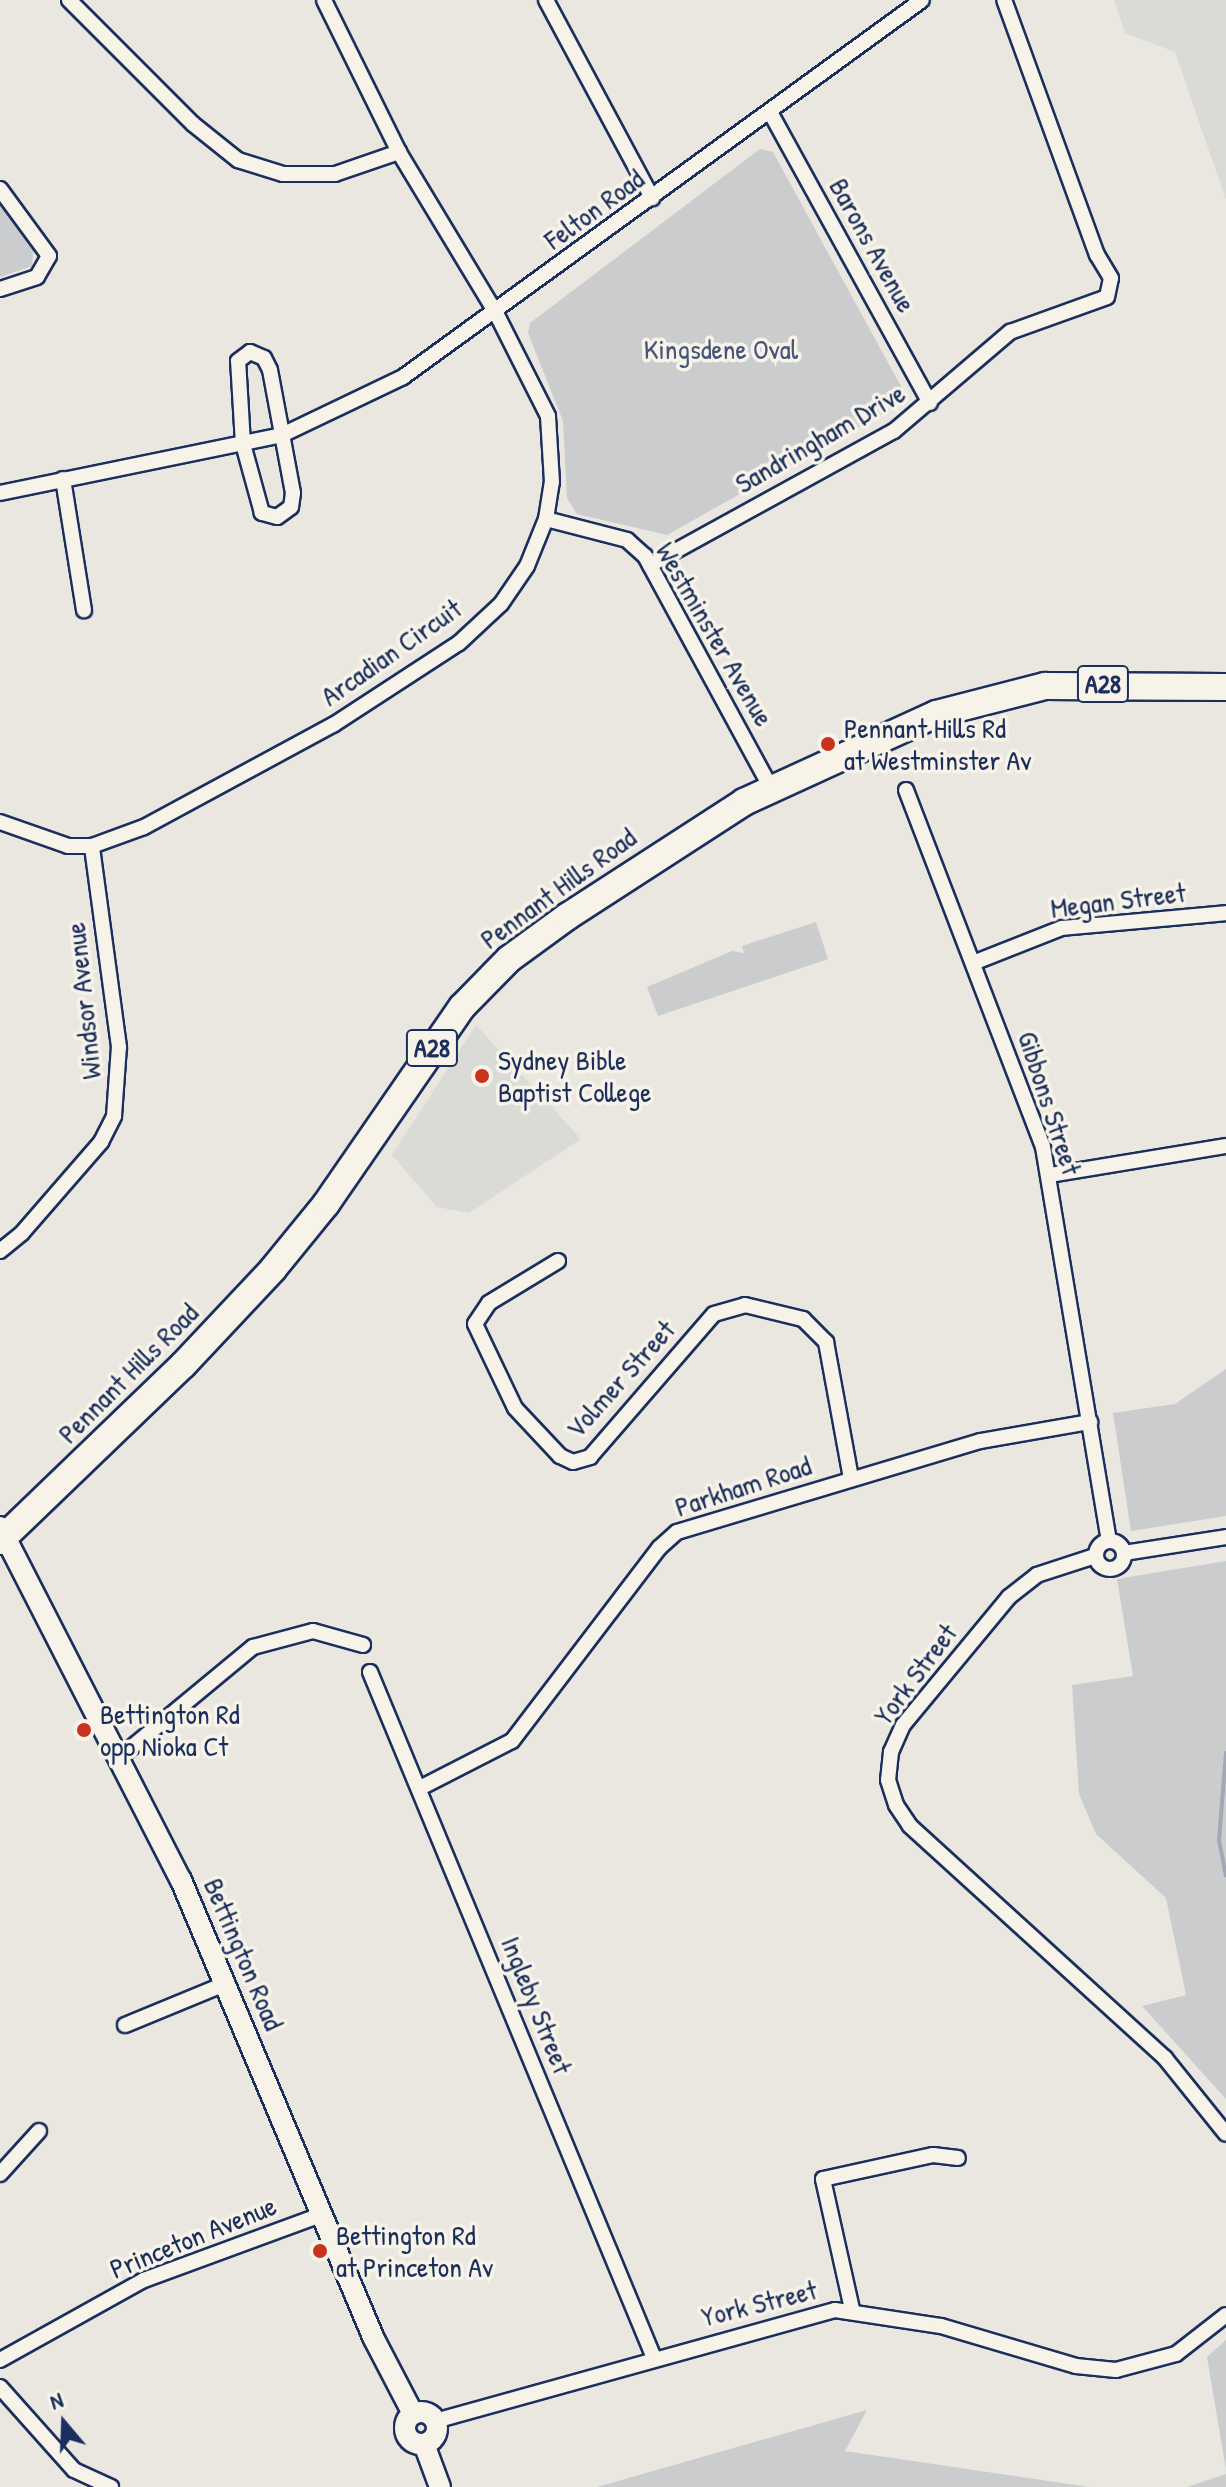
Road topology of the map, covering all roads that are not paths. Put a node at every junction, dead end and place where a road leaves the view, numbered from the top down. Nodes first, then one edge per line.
1 (69, 0) edge
2 (324, 0) edge
3 (546, 0) edge
4 (922, 0) edge
5 (1004, 0) edge
6 (770, 112) junction
7 (399, 152) junction
8 (0, 189) edge
9 (652, 198) junction
10 (0, 289) edge
11 (496, 313) junction
12 (930, 403) junction
13 (282, 435) junction
14 (243, 444) junction
15 (63, 479) junction
16 (0, 493) edge
17 (546, 519) junction
18 (650, 565) junction
19 (84, 610) dead end
20 (1226, 687) edge
21 (771, 788) junction
22 (906, 790) dead end
23 (0, 822) edge
24 (92, 846) junction
25 (1226, 913) edge
26 (973, 963) junction
27 (1226, 1146) edge
28 (1050, 1175) junction
29 (0, 1251) edge
30 (558, 1261) dead end
31 (1090, 1422) junction
32 (851, 1478) junction
33 (1226, 1537) edge
34 (1109, 1540) junction
35 (2, 1541) edge
36 (1124, 1553) junction
37 (1095, 1556) junction
38 (363, 1645) dead end
39 (370, 1672) dead end
40 (120, 1757) junction
41 (420, 1788) junction
42 (227, 1983) junction
43 (125, 2025) dead end
44 (39, 2131) dead end
45 (1226, 2134) edge
46 (958, 2158) dead end
47 (0, 2174) edge
48 (323, 2214) junction
49 (852, 2309) junction
50 (1226, 2315) edge
51 (654, 2358) junction
52 (0, 2360) edge
53 (0, 2387) edge
54 (413, 2414) junction
55 (435, 2421) junction
56 (424, 2444) junction
57 (111, 2487) edge
58 (440, 2487) edge

1 - 7 street
2 - 7 street, Arcadian Circuit
3 - 9 street
4 - 6 street, Felton Road
5 - 12 street, Sandringham Drive
6 - 9 street, Felton Road
6 - 12 street, Barons Avenue
7 - 11 street, Arcadian Circuit
8 - 10 street
9 - 11 street, Felton Road
11 - 13 street, Felton Road
11 - 17 street, Arcadian Circuit
12 - 18 street, Sandringham Drive
13 - 14 street, Felton Road
13 - 14 street
13 - 14 street
14 - 15 street, Felton Road
15 - 16 street, Felton Road
15 - 19 street
17 - 18 street, Westminster Avenue
17 - 24 street, Arcadian Circuit
18 - 21 street, Westminster Avenue
20 - 21 highway, Pennant Hills Road / A28
21 - 35 highway, Pennant Hills Road / A28
22 - 26 street, Gibbons Street
23 - 24 street, Arcadian Circuit
24 - 29 street, Windsor Avenue
25 - 26 street, Megan Street
26 - 28 street, Gibbons Street
27 - 28 street
28 - 31 street, Gibbons Street
30 - 32 street, Volmer Street
31 - 32 street, Parkham Road
31 - 34 street, Gibbons Street
32 - 41 street, Parkham Road
33 - 36 street
34 - 36 street
34 - 37 street
35 - 40 main road, Bettington Road
36 - 37 street
37 - 45 street, York Street
38 - 40 street
39 - 41 street, Ingleby Street
40 - 42 main road, Bettington Road
41 - 51 street, Ingleby Street
42 - 43 street
42 - 48 main road, Bettington Road
44 - 47 street
46 - 49 street
48 - 52 street, Princeton Avenue
48 - 54 main road, Bettington Road
49 - 50 street, York Street
49 - 51 street, York Street
51 - 55 street, York Street
53 - 57 street
54 - 55 main road
54 - 56 main road
55 - 56 main road
56 - 58 main road

